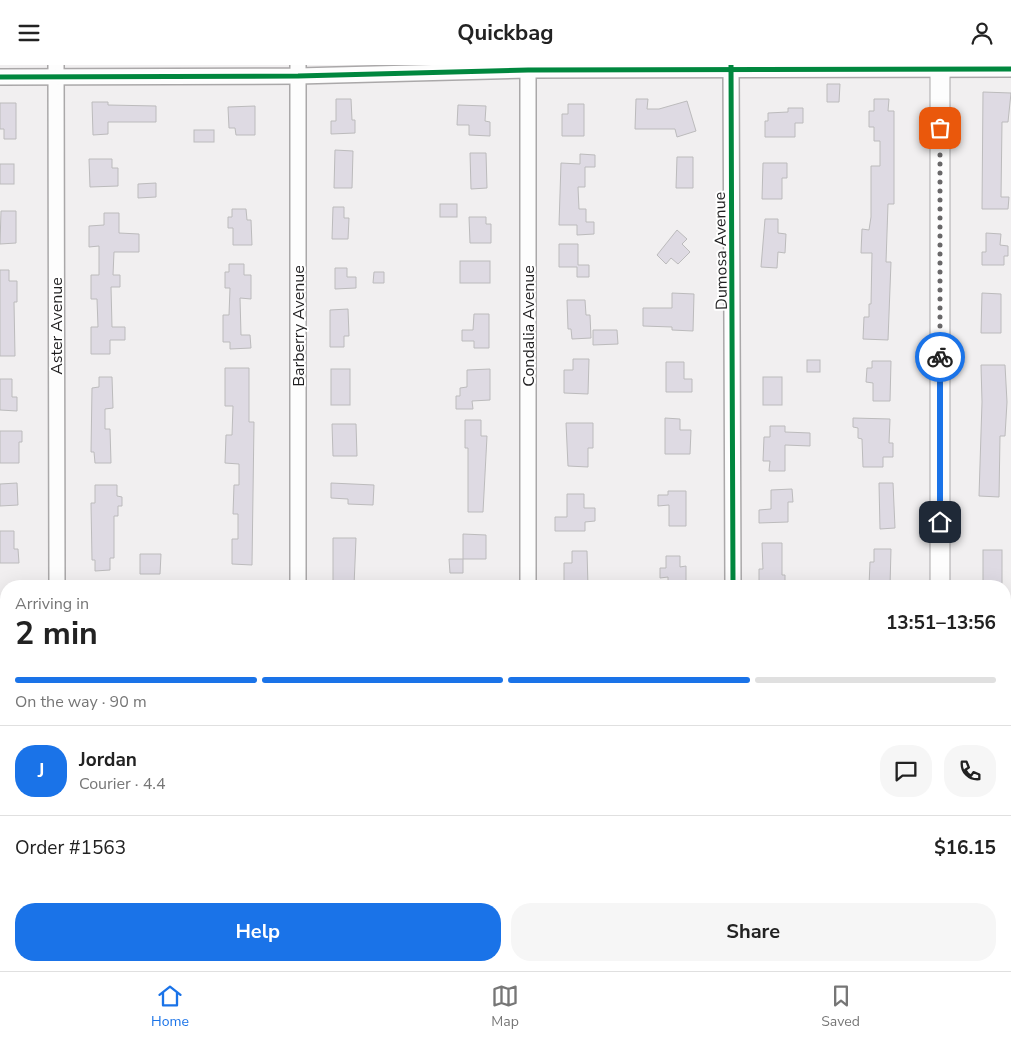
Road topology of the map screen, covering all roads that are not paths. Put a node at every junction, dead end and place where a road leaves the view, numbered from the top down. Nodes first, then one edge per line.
1 (940, 67) edge
2 (528, 68) edge
3 (731, 68) edge
4 (1011, 69) edge
5 (298, 70) edge
6 (55, 71) edge
7 (0, 77) edge
8 (57, 580) edge
9 (298, 580) edge
10 (528, 580) edge
11 (734, 580) edge
12 (940, 580) edge

1 - 3 street
1 - 4 street
1 - 12 main road
2 - 3 street
2 - 5 street
2 - 10 street, Condalia Avenue
3 - 11 street, Dumosa Avenue
5 - 6 street
5 - 9 street, Barberry Avenue
6 - 7 street
6 - 8 street, Aster Avenue

